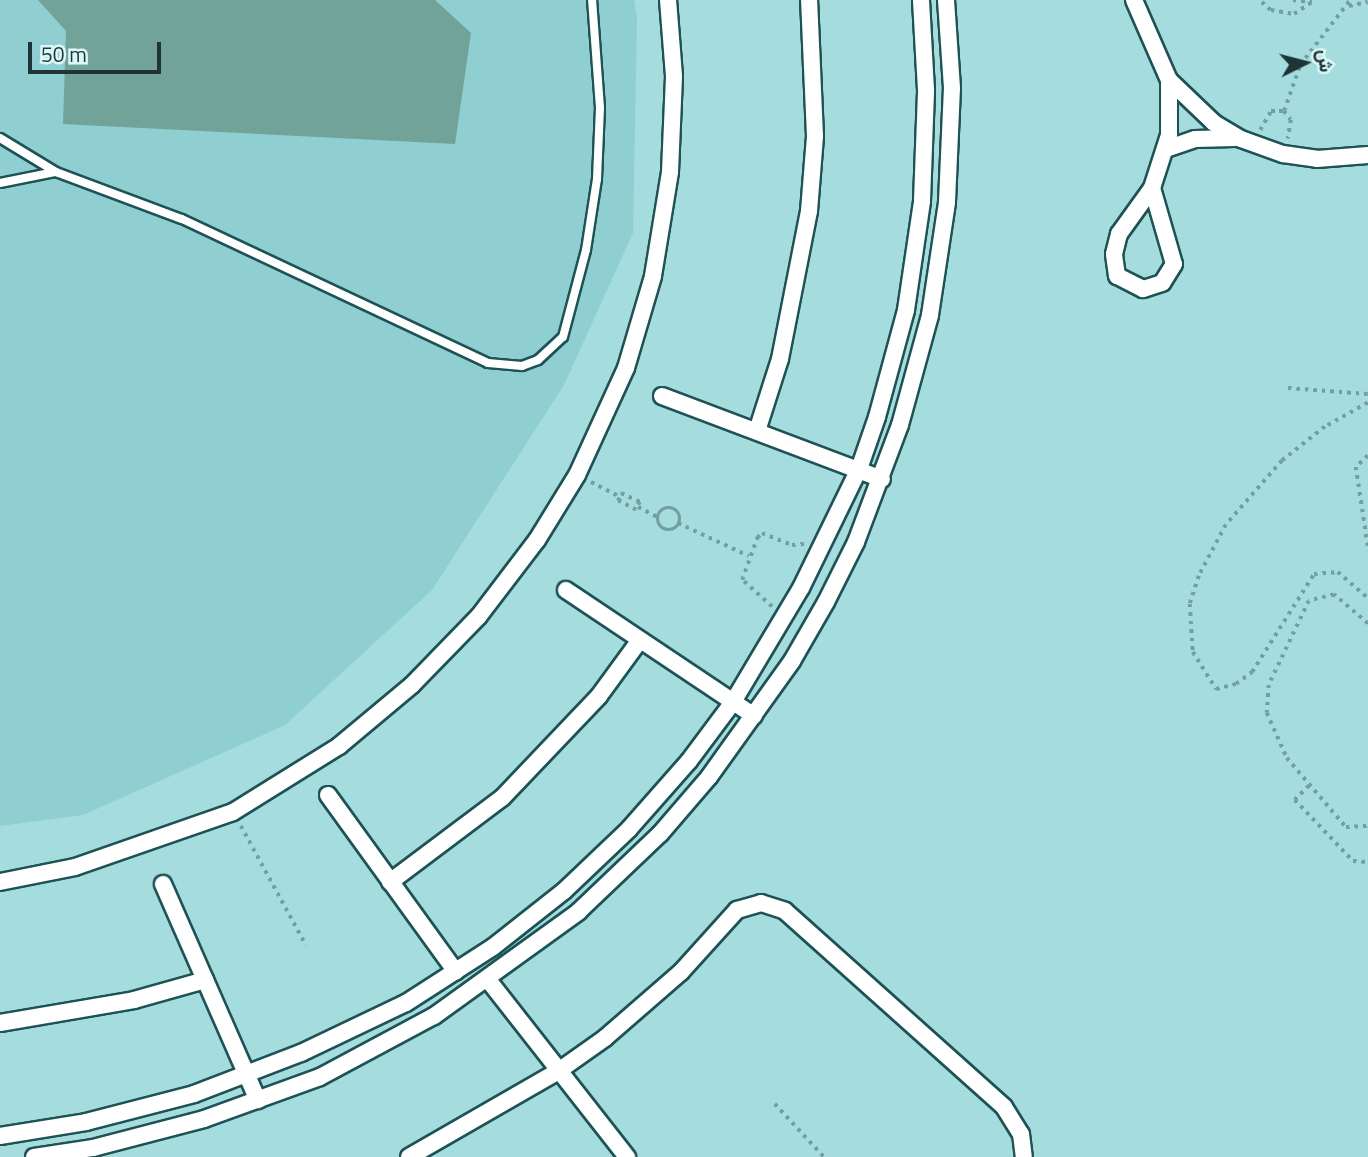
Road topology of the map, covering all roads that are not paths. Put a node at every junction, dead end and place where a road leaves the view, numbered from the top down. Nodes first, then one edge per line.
1 (592, 0) edge
2 (668, 0) edge
3 (809, 0) edge
4 (921, 0) edge
5 (946, 0) edge
6 (1134, 0) edge
7 (1170, 80) junction
8 (0, 138) edge
9 (1247, 142) junction
10 (1166, 149) junction
11 (1368, 155) edge
12 (56, 172) junction
13 (0, 183) edge
14 (1152, 188) junction
15 (662, 396) dead end
16 (757, 431) junction
17 (859, 469) junction
18 (882, 479) junction
19 (566, 590) dead end
20 (640, 640) junction
21 (733, 702) junction
22 (754, 716) junction
23 (328, 795) dead end
24 (390, 881) junction
25 (0, 882) edge
26 (163, 884) dead end
27 (456, 972) junction
28 (205, 980) junction
29 (489, 981) junction
30 (0, 1023) edge
31 (558, 1072) junction
32 (247, 1075) junction
33 (258, 1100) junction
34 (0, 1136) edge
35 (34, 1157) edge
36 (409, 1157) edge
37 (627, 1157) edge
38 (1024, 1157) edge

1 - 12 lane
2 - 25 street
3 - 16 street
4 - 17 street
5 - 18 street
6 - 7 street
7 - 9 street
7 - 10 street
8 - 12 lane
9 - 10 street
9 - 11 street
10 - 14 street
12 - 13 lane
14 - 14 street
15 - 16 street
16 - 17 street
17 - 18 street
17 - 21 street
18 - 22 street
19 - 20 street
20 - 21 street
20 - 24 street
21 - 22 street
21 - 27 street
22 - 29 street
23 - 24 street
24 - 27 street
26 - 28 street
27 - 32 street
28 - 30 street
28 - 32 street
29 - 31 street
29 - 33 street
31 - 36 street
31 - 37 street
31 - 38 street
32 - 33 street
32 - 34 street
33 - 35 street

